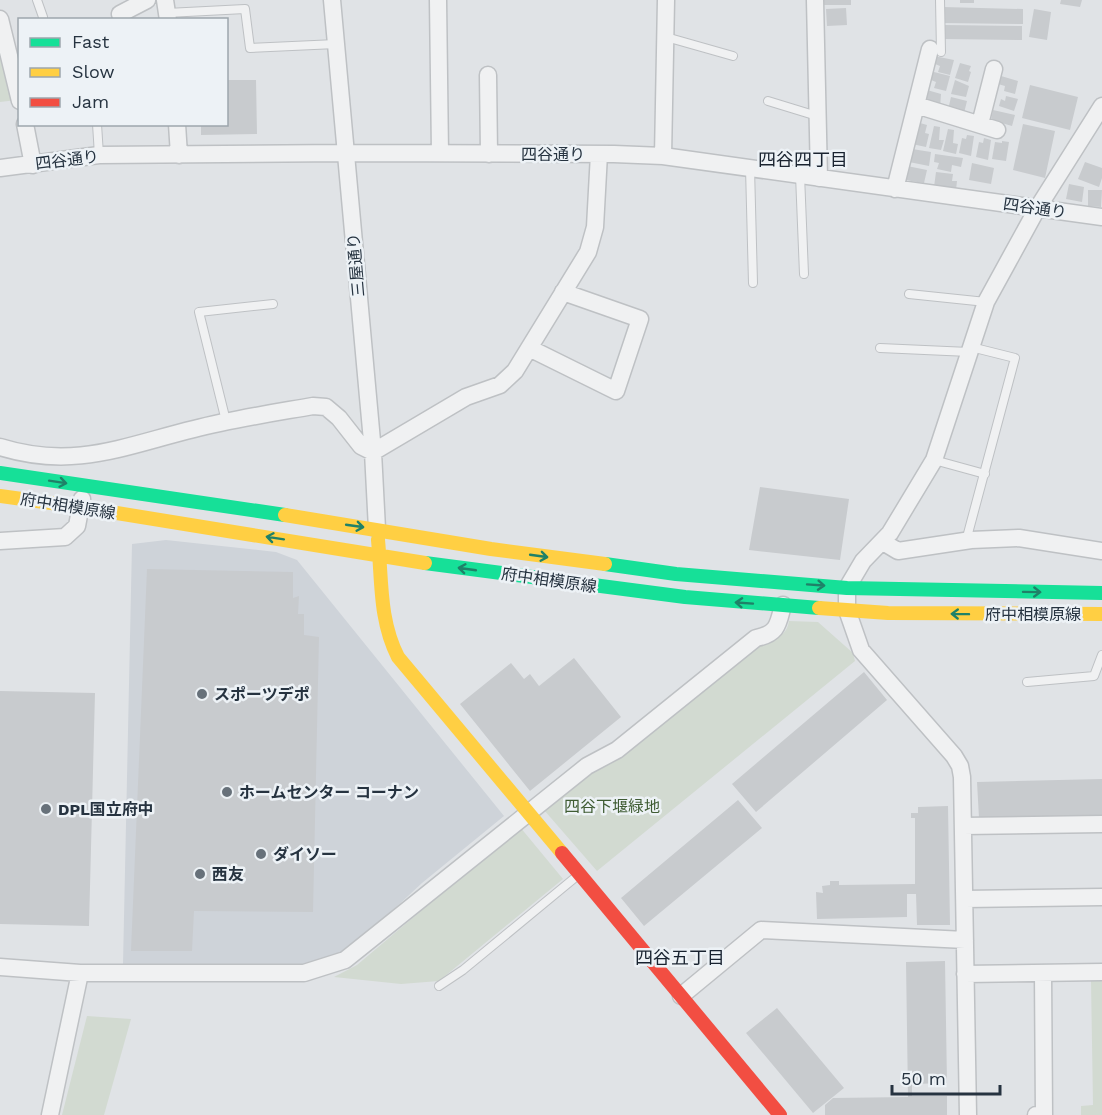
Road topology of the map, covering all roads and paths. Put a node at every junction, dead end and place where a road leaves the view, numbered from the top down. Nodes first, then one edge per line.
1 (37, 0) edge
2 (147, 0) edge
3 (332, 0) edge
4 (438, 0) edge
5 (666, 0) edge
6 (815, 0) edge
7 (940, 0) edge
8 (167, 11) edge
9 (43, 17) dead end
10 (121, 18) edge
11 (2, 29) edge
12 (666, 37) junction
13 (336, 44) junction
14 (935, 51) joint
15 (733, 56) dead end
16 (16, 63) edge
17 (994, 69) dead end
18 (488, 75) dead end
19 (18, 82) edge
20 (768, 101) dead end
21 (916, 105) junction
22 (1102, 106) edge
23 (817, 116) junction
24 (980, 124) junction
25 (25, 126) edge
26 (97, 126) edge
27 (177, 126) edge
28 (997, 130) dead end
29 (345, 153) junction
30 (440, 153) junction
31 (489, 154) junction
32 (599, 154) junction
33 (99, 155) junction
34 (179, 155) junction
35 (663, 156) junction
36 (33, 165) junction
37 (0, 168) edge
38 (750, 168) junction
39 (800, 176) junction
40 (819, 178) junction
41 (895, 189) junction
42 (1037, 209) junction
43 (1102, 217) edge
44 (804, 274) dead end
45 (753, 283) dead end
46 (563, 292) junction
47 (909, 294) dead end
48 (986, 302) junction
49 (273, 304) dead end
50 (529, 348) junction
51 (880, 348) dead end
52 (970, 349) junction
53 (226, 421) junction
54 (0, 447) edge
55 (373, 452) junction
56 (934, 460) junction
57 (0, 473) edge
58 (985, 474) junction
59 (85, 486) junction
60 (0, 496) edge
61 (80, 507) junction
62 (377, 530) junction
63 (0, 541) edge
64 (966, 541) junction
65 (883, 542) junction
66 (1102, 551) edge
67 (380, 556) junction
68 (847, 588) junction
69 (1102, 593) edge
70 (783, 605) junction
71 (847, 610) junction
72 (1102, 614) edge
73 (1102, 655) edge
74 (1027, 682) dead end
75 (529, 812) junction
76 (1102, 824) edge
77 (963, 826) junction
78 (579, 873) junction
79 (1102, 897) edge
80 (965, 899) junction
81 (965, 940) junction
82 (0, 967) edge
83 (1102, 972) edge
84 (1043, 973) junction
85 (80, 974) junction
86 (965, 974) junction
87 (439, 986) dead end
88 (681, 996) junction
89 (50, 1115) edge
90 (780, 1115) edge
91 (968, 1115) edge
92 (1036, 1115) edge

1 - 9 lane
2 - 10 street
3 - 13 street, 三屋通り
4 - 30 street
5 - 12 street
6 - 23 street
7 - 14 lane
8 - 13 lane
11 - 16 street
12 - 15 lane
12 - 35 street
13 - 29 street, 三屋通り
14 - 21 street
16 - 19 street
17 - 24 street
18 - 31 street
20 - 23 lane
21 - 24 street
21 - 41 street
22 - 42 street
23 - 40 street
24 - 28 street
25 - 36 street
26 - 33 lane
27 - 34 street
29 - 30 street, 四谷通り
29 - 34 street, 四谷通り
29 - 55 street, 三屋通り
30 - 31 street, 四谷通り
31 - 32 street, 四谷通り
32 - 35 street, 四谷通り
32 - 46 street
33 - 34 street, 四谷通り
33 - 36 street, 四谷通り
35 - 38 street, 四谷通り
36 - 37 street, 四谷通り
38 - 39 street, 四谷通り
38 - 45 lane
39 - 40 street, 四谷通り
39 - 44 lane
40 - 41 street, 四谷通り
41 - 42 street, 四谷通り
42 - 43 street, 四谷通り
42 - 48 street
46 - 50 street
46 - 50 street
47 - 48 lane
48 - 52 street
49 - 53 lane
50 - 55 street
51 - 52 lane
52 - 56 street
52 - 58 lane
53 - 54 street
53 - 55 street
55 - 62 street, 三屋通り
56 - 58 lane
56 - 65 street
57 -> 59 main road, 府中相模原線
58 - 64 lane
59 - 61 street
59 -> 62 main road, 府中相模原線
60 - 61 main road, 府中相模原線
61 - 63 street
67 -> 61 main road, 府中相模原線
62 - 67 main road
62 -> 68 main road, 府中相模原線
64 - 65 street
64 - 66 street
65 - 68 street
70 -> 67 main road, 府中相模原線
67 - 75 main road
68 -> 69 main road, 府中相模原線
68 - 71 street
70 - 71 main road, 府中相模原線
70 - 75 street
72 -> 71 main road, 府中相模原線
71 - 77 street
73 - 74 lane
75 - 78 main road
75 - 85 street
76 - 77 street
77 - 80 street
78 - 87 lane
78 - 88 main road
79 - 80 street
80 - 81 street
81 - 86 street
81 - 88 street
82 - 85 street
83 - 84 street
84 - 86 street
84 - 92 street
85 - 89 street
86 - 91 street
88 - 90 main road

